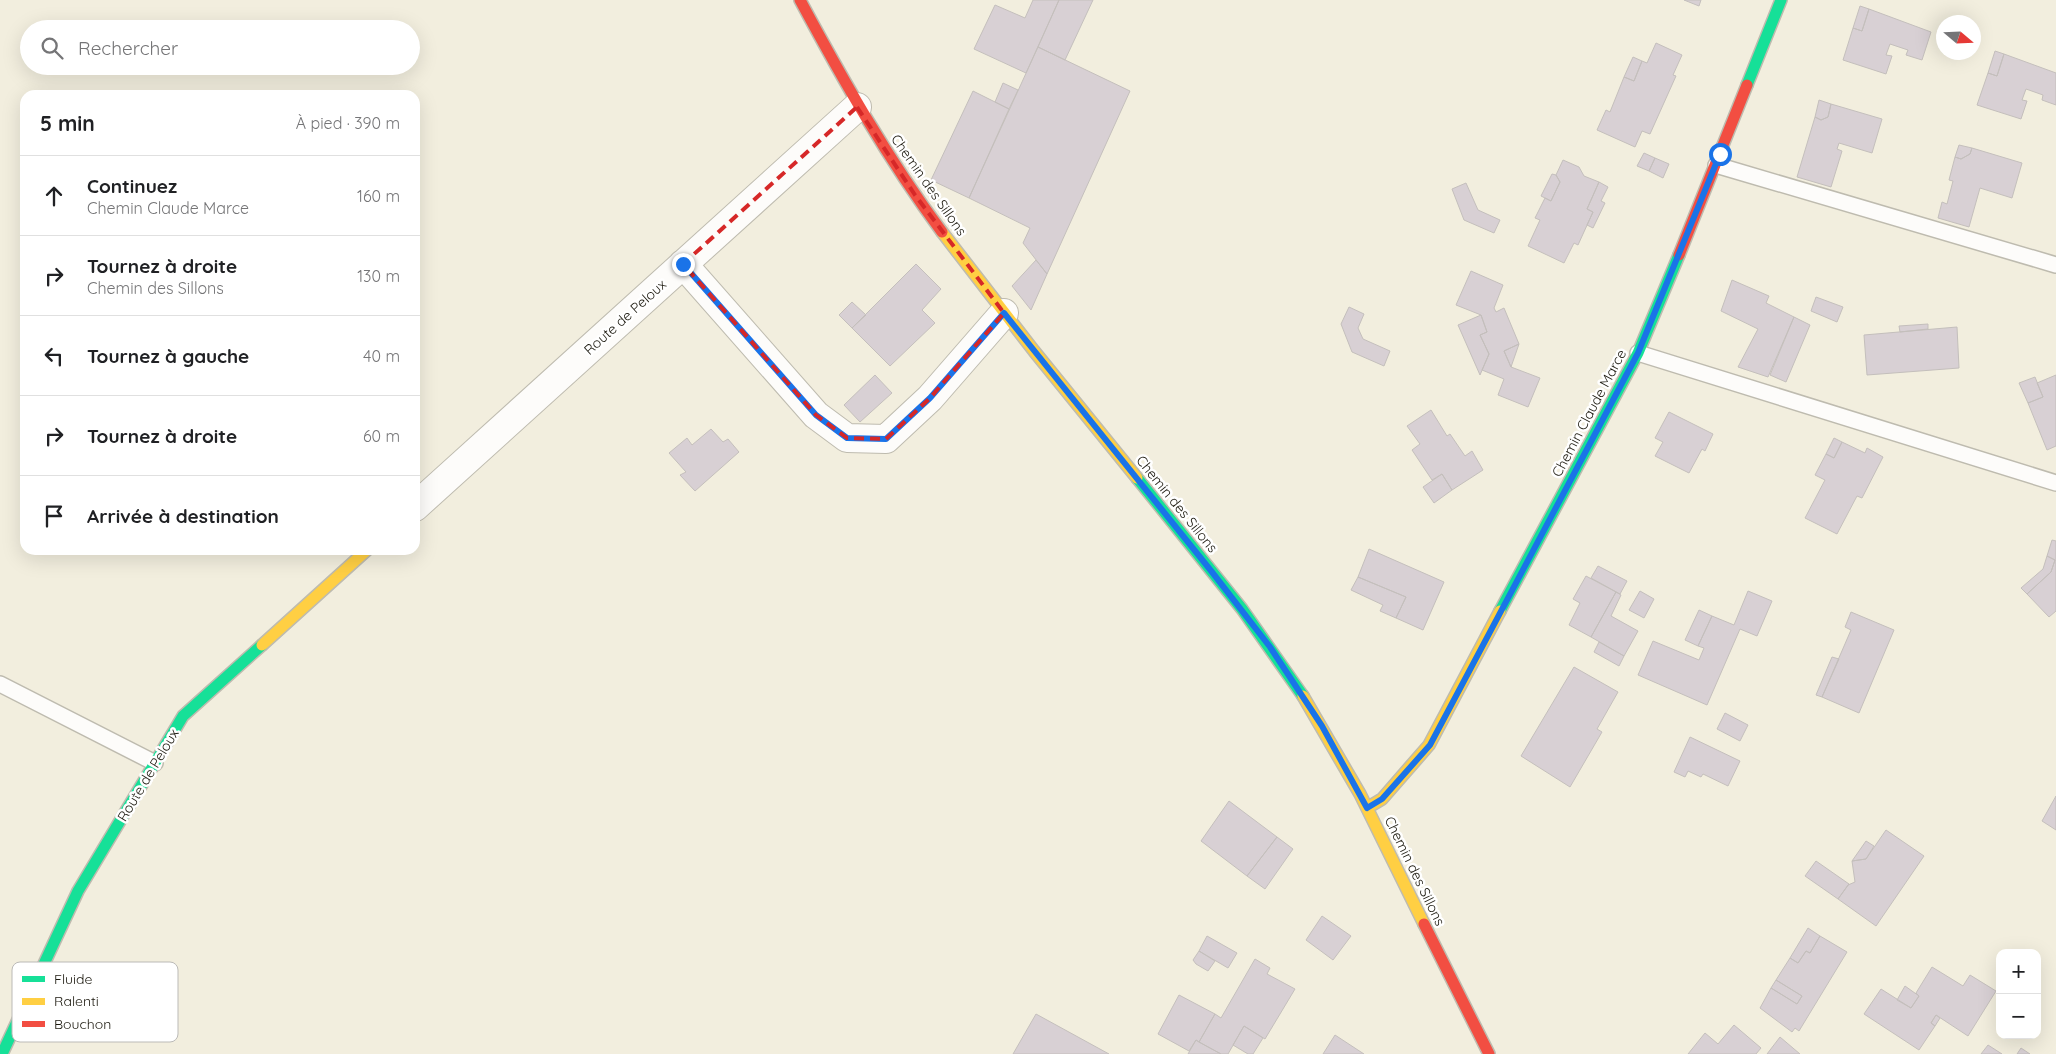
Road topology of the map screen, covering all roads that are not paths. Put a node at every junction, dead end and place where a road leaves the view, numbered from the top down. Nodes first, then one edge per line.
1 (800, 0) edge
2 (1781, 0) edge
3 (858, 108) junction
4 (1716, 165) junction
5 (683, 264) junction
6 (2056, 265) edge
7 (1004, 313) junction
8 (1638, 353) junction
9 (2056, 483) edge
10 (420, 502) edge
11 (361, 555) edge
12 (0, 684) edge
13 (155, 764) junction
14 (1367, 808) junction
15 (45, 962) edge
16 (12, 1033) edge
17 (2, 1054) edge
18 (1489, 1054) edge

1 - 3 street, Chemin des Sillons
2 - 4 street, Chemin Claude Marce
3 - 5 street, Route de Peloux
3 - 7 street, Chemin des Sillons
4 - 6 lane
4 - 8 street, Chemin Claude Marce
5 - 7 street
5 - 10 street, Route de Peloux
7 - 14 street, Chemin des Sillons
8 - 9 lane
8 - 14 street, Chemin Claude Marce
11 - 13 street, Route de Peloux
12 - 13 lane
13 - 15 street, Route de Peloux
14 - 18 street, Chemin des Sillons
16 - 17 street, Route de Peloux

